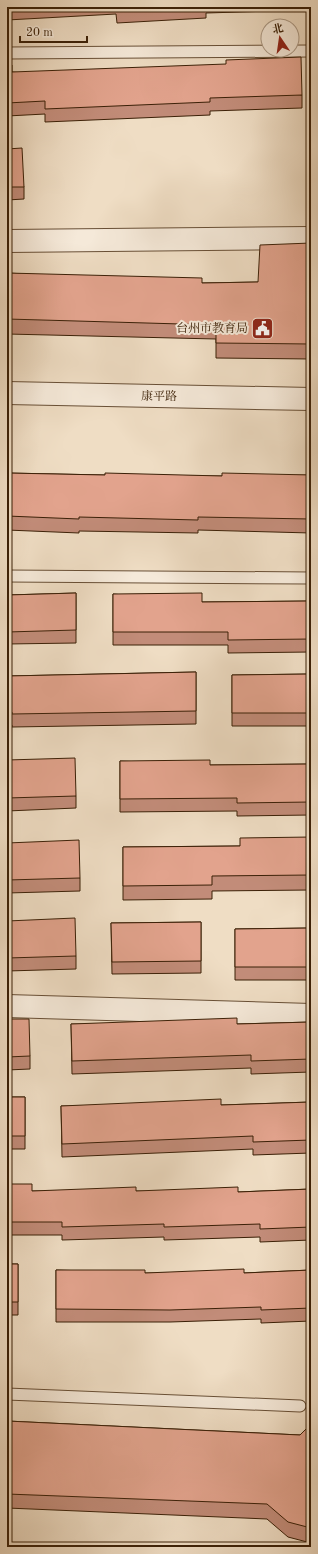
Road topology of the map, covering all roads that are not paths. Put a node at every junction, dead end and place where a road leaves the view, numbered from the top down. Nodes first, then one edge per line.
1 (311, 50) edge
2 (7, 53) edge
3 (311, 238) edge
4 (7, 241) edge
5 (7, 394) edge
6 (311, 399) edge
7 (7, 576) edge
8 (311, 578) edge
9 (7, 1006) edge
10 (311, 1015) edge
11 (7, 1394) edge
12 (300, 1406) dead end

1 - 2 lane
3 - 4 street
5 - 6 street, 康平路
7 - 8 lane
9 - 10 street
11 - 12 lane

